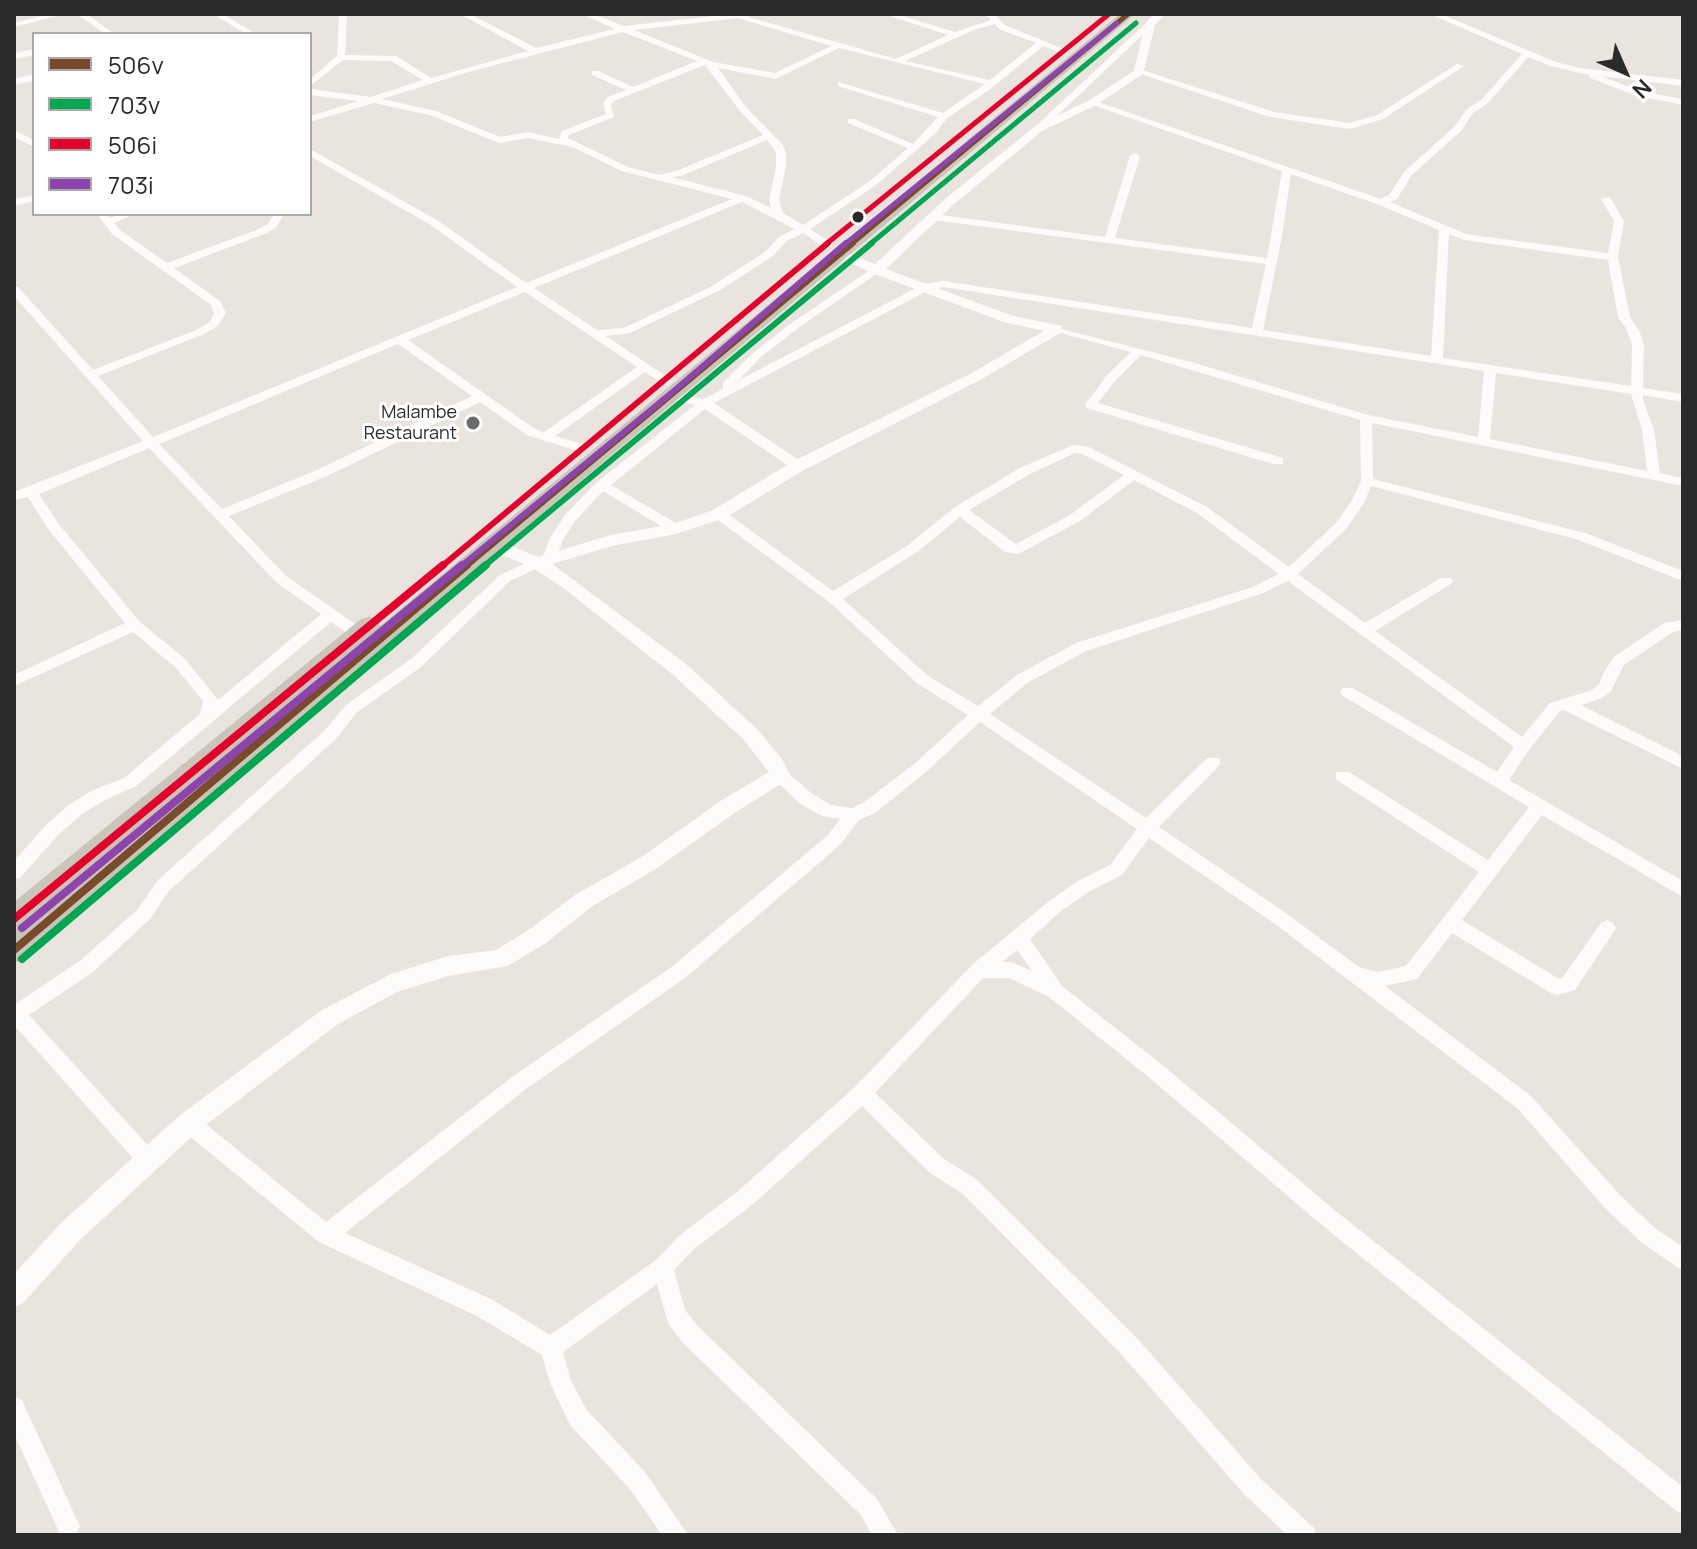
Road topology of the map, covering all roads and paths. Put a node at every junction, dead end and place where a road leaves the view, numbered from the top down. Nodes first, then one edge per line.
1 (60, 14) edge
2 (105, 14) edge
3 (217, 14) edge
4 (343, 14) edge
5 (464, 14) edge
6 (586, 14) edge
7 (678, 14) edge
8 (888, 14) edge
9 (1434, 14) edge
10 (1121, 15) edge
11 (83, 16) edge
12 (753, 16) edge
13 (992, 18) edge
14 (1155, 19) edge
15 (687, 22) junction
16 (613, 24) junction
17 (14, 25) edge
18 (624, 29) junction
19 (108, 32) edge
20 (248, 32) edge
21 (602, 34) junction
22 (955, 35) junction
23 (1041, 43) junction
24 (837, 46) junction
25 (535, 51) junction
26 (1064, 51) junction
27 (1526, 54) junction
28 (341, 57) junction
29 (897, 62) junction
30 (709, 63) junction
31 (1460, 66) dead end
32 (1580, 71) junction
33 (1139, 72) junction
34 (595, 73) dead end
35 (760, 73) junction
36 (312, 81) edge
37 (432, 82) junction
38 (991, 83) junction
39 (1683, 83) edge
40 (841, 84) dead end
41 (728, 85) junction
42 (633, 90) junction
43 (312, 93) edge
44 (374, 100) junction
45 (1683, 102) edge
46 (342, 103) junction
47 (1092, 103) junction
48 (944, 116) junction
49 (312, 118) edge
50 (851, 121) dead end
51 (1038, 129) junction
52 (770, 135) junction
53 (566, 138) junction
54 (913, 147) junction
55 (312, 153) edge
56 (1135, 156) dead end
57 (1286, 172) junction
58 (655, 176) junction
59 (742, 198) junction
60 (1606, 199) dead end
61 (1381, 202) junction
62 (778, 215) junction
63 (278, 216) edge
64 (933, 217) junction
65 (105, 218) edge
66 (803, 229) junction
67 (1444, 231) junction
68 (1109, 239) junction
69 (834, 250) junction
70 (1613, 257) junction
71 (1272, 262) junction
72 (166, 267) junction
73 (877, 270) junction
74 (524, 286) junction
75 (928, 286) junction
76 (14, 289) edge
77 (1057, 329) junction
78 (626, 331) junction
79 (1257, 332) junction
80 (597, 333) junction
81 (400, 340) junction
82 (620, 349) junction
83 (1139, 351) junction
84 (1437, 361) junction
85 (646, 366) junction
86 (1490, 369) junction
87 (92, 374) junction
88 (669, 388) junction
89 (1636, 390) junction
90 (720, 395) junction
91 (481, 397) junction
92 (1683, 398) edge
93 (705, 403) junction
94 (1366, 418) junction
95 (545, 437) junction
96 (151, 442) junction
97 (1484, 442) junction
98 (582, 448) junction
99 (1278, 461) dead end
100 (798, 466) junction
101 (1132, 475) junction
102 (1654, 476) junction
103 (1367, 481) junction
104 (1683, 482) edge
105 (602, 485) junction
106 (31, 492) junction
107 (14, 496) edge
108 (960, 510) junction
109 (719, 514) junction
110 (218, 515) junction
111 (676, 529) junction
112 (492, 544) junction
113 (543, 561) junction
114 (1289, 575) junction
115 (1683, 576) edge
116 (1446, 581) dead end
117 (833, 598) junction
118 (331, 614) junction
119 (134, 625) junction
120 (1683, 625) edge
121 (1365, 630) junction
122 (359, 634) junction
123 (14, 681) edge
124 (1348, 692) dead end
125 (1564, 703) junction
126 (210, 708) junction
127 (979, 715) junction
128 (1523, 746) junction
129 (1213, 762) dead end
130 (1683, 763) edge
131 (780, 775) junction
132 (1343, 776) dead end
133 (1500, 781) junction
134 (1539, 806) junction
135 (853, 815) junction
136 (1148, 827) junction
137 (1490, 870) junction
138 (14, 873) edge
139 (1683, 890) edge
140 (14, 919) edge
141 (1450, 922) junction
142 (1607, 928) dead end
143 (1019, 938) junction
144 (14, 950) edge
145 (1347, 968) junction
146 (979, 970) junction
147 (1056, 992) junction
148 (15, 1014) edge
149 (862, 1093) junction
150 (189, 1123) junction
151 (148, 1160) junction
152 (326, 1235) junction
153 (1683, 1260) edge
154 (663, 1267) junction
155 (14, 1294) edge
156 (551, 1348) junction
157 (14, 1408) edge
158 (1683, 1502) edge
159 (68, 1526) dead end
160 (676, 1535) edge
161 (886, 1535) edge
162 (1305, 1535) edge

1 - 17 street
2 - 11 street
3 - 20 street
4 - 28 street
5 - 25 street
6 - 16 street
7 - 15 street
8 - 22 street
9 - 27 street
10 - 14 street
10 - 26 main road
10 - 69 main road
11 - 19 street
12 - 15 street
12 - 24 street
13 - 22 street
13 - 23 street
14 - 33 street
14 - 51 street
15 - 18 street
16 - 18 street
16 - 21 street
18 - 21 street
18 - 30 street
21 - 25 street
22 - 29 street
23 - 26 street
23 - 38 street
24 - 29 street
24 - 35 street
25 - 37 street
26 - 69 main road
27 - 32 street
27 - 61 street
28 - 36 street
28 - 37 street
29 - 38 street
30 - 35 street
30 - 41 street
30 - 42 street
31 - 33 street
32 - 39 street
32 - 45 street
33 - 47 street
34 - 42 street
35 - 41 street
37 - 44 street
38 - 48 street
40 - 48 street
41 - 52 street
42 - 53 street
43 - 46 street
44 - 46 street
44 - 53 street
46 - 49 street
47 - 51 street
47 - 57 street
48 - 54 street
50 - 54 street
51 - 64 street
52 - 58 street
52 - 62 street
53 - 58 street
54 - 66 street
55 - 74 street
56 - 68 street
57 - 61 street
57 - 71 street
58 - 59 street
59 - 62 street
59 - 74 street
60 - 70 street
61 - 67 street
62 - 66 street
63 - 72 street
64 - 68 street
64 - 73 street
65 - 72 street
66 - 69 street
66 - 78 street
67 - 70 street
67 - 84 street
68 - 71 street
69 - 73 street
69 - 88 main road
70 - 89 street
71 - 79 street
72 - 87 street
73 - 75 street
73 - 90 street
74 - 80 street
74 - 81 street
75 - 77 street
75 - 79 street
75 - 90 street
76 - 87 street
77 - 83 street
77 - 100 street
78 - 80 street
78 - 82 street
79 - 84 street
80 - 82 street
81 - 91 street
81 - 96 street
82 - 85 street
83 - 94 street
83 - 99 street
84 - 86 street
85 - 88 street
85 - 95 street
86 - 89 street
86 - 97 street
87 - 96 street
88 - 93 street
88 - 98 main road
88 - 112 main road
89 - 92 street
89 - 102 street
90 - 93 street
91 - 95 street
91 - 110 street
93 - 100 street
93 - 105 street
94 - 97 street
94 - 103 street
95 - 98 street
96 - 106 street
96 - 110 street
97 - 102 street
98 - 122 main road
100 - 109 street
101 - 108 street
101 - 108 street
101 - 114 street
102 - 104 street
103 - 114 street
103 - 115 street
105 - 111 street
105 - 113 street
106 - 107 street
106 - 119 street
108 - 117 street
109 - 111 street
109 - 117 street
110 - 118 street
111 - 113 street
112 - 113 street
112 - 144 main road
113 - 131 street
113 - 148 street
114 - 121 street
114 - 127 street
116 - 121 street
117 - 127 street
118 - 122 street
118 - 126 street
119 - 123 street
119 - 126 street
120 - 125 street
121 - 128 street
122 - 140 main road
124 - 133 street
125 - 128 street
125 - 130 street
126 - 138 street
127 - 135 street
127 - 136 street
128 - 133 street
129 - 136 street
131 - 135 street
131 - 150 street
132 - 137 street
133 - 134 street
134 - 137 street
134 - 139 street
135 - 152 street
136 - 143 street
136 - 145 street
137 - 141 street
141 - 142 street
141 - 145 street
143 - 146 street
143 - 147 street
145 - 153 street
146 - 147 street
146 - 149 street
147 - 158 street
148 - 151 street
149 - 154 street
149 - 162 street
150 - 151 street
150 - 152 street
151 - 155 street
152 - 156 street
154 - 156 street
154 - 161 street
156 - 160 street
157 - 159 street

